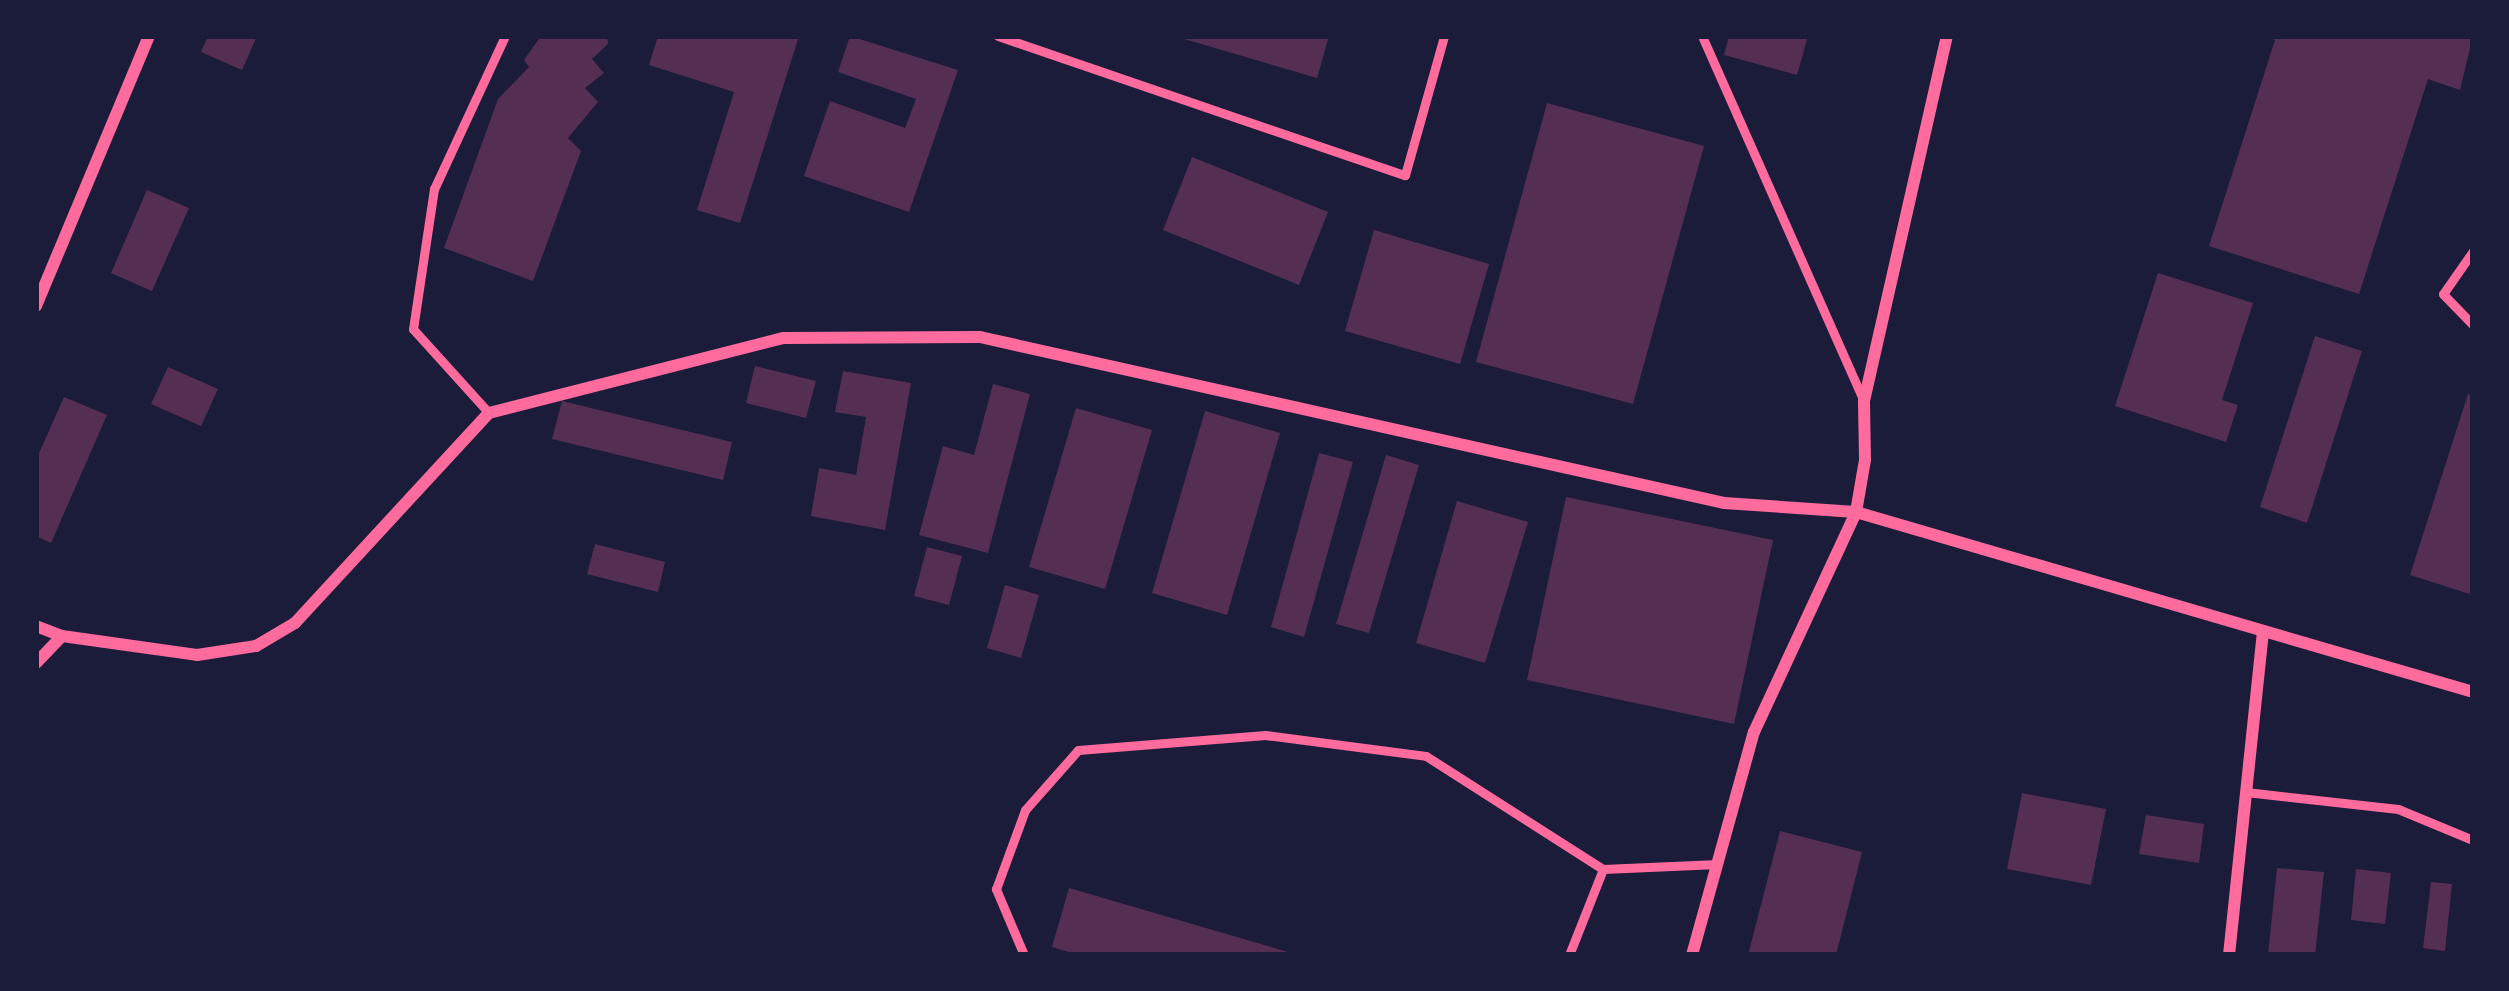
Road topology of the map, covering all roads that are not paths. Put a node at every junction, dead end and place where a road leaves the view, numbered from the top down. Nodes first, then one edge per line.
1 (149, 36) edge
2 (505, 36) edge
3 (998, 36) edge
4 (1444, 36) edge
5 (1702, 36) edge
6 (1947, 36) edge
7 (2473, 251) edge
8 (36, 306) edge
9 (2473, 325) edge
10 (1864, 401) junction
11 (489, 413) junction
12 (1856, 512) junction
13 (36, 626) edge
14 (2263, 632) junction
15 (62, 636) junction
16 (36, 663) edge
17 (2473, 692) edge
18 (2246, 792) junction
19 (2473, 840) edge
20 (1718, 864) junction
21 (1603, 869) junction
22 (1024, 955) edge
23 (1569, 955) edge
24 (1692, 955) edge
25 (2229, 955) edge

1 - 8 street
2 - 11 lane
3 - 4 lane
5 - 10 lane
6 - 10 street
7 - 9 lane
10 - 12 street
11 - 12 street
11 - 15 street
12 - 14 street
12 - 20 street
13 - 15 street
14 - 17 street
14 - 18 street
15 - 16 street
18 - 19 lane
18 - 25 street
20 - 21 lane
20 - 24 street
21 - 22 lane
21 - 23 lane

